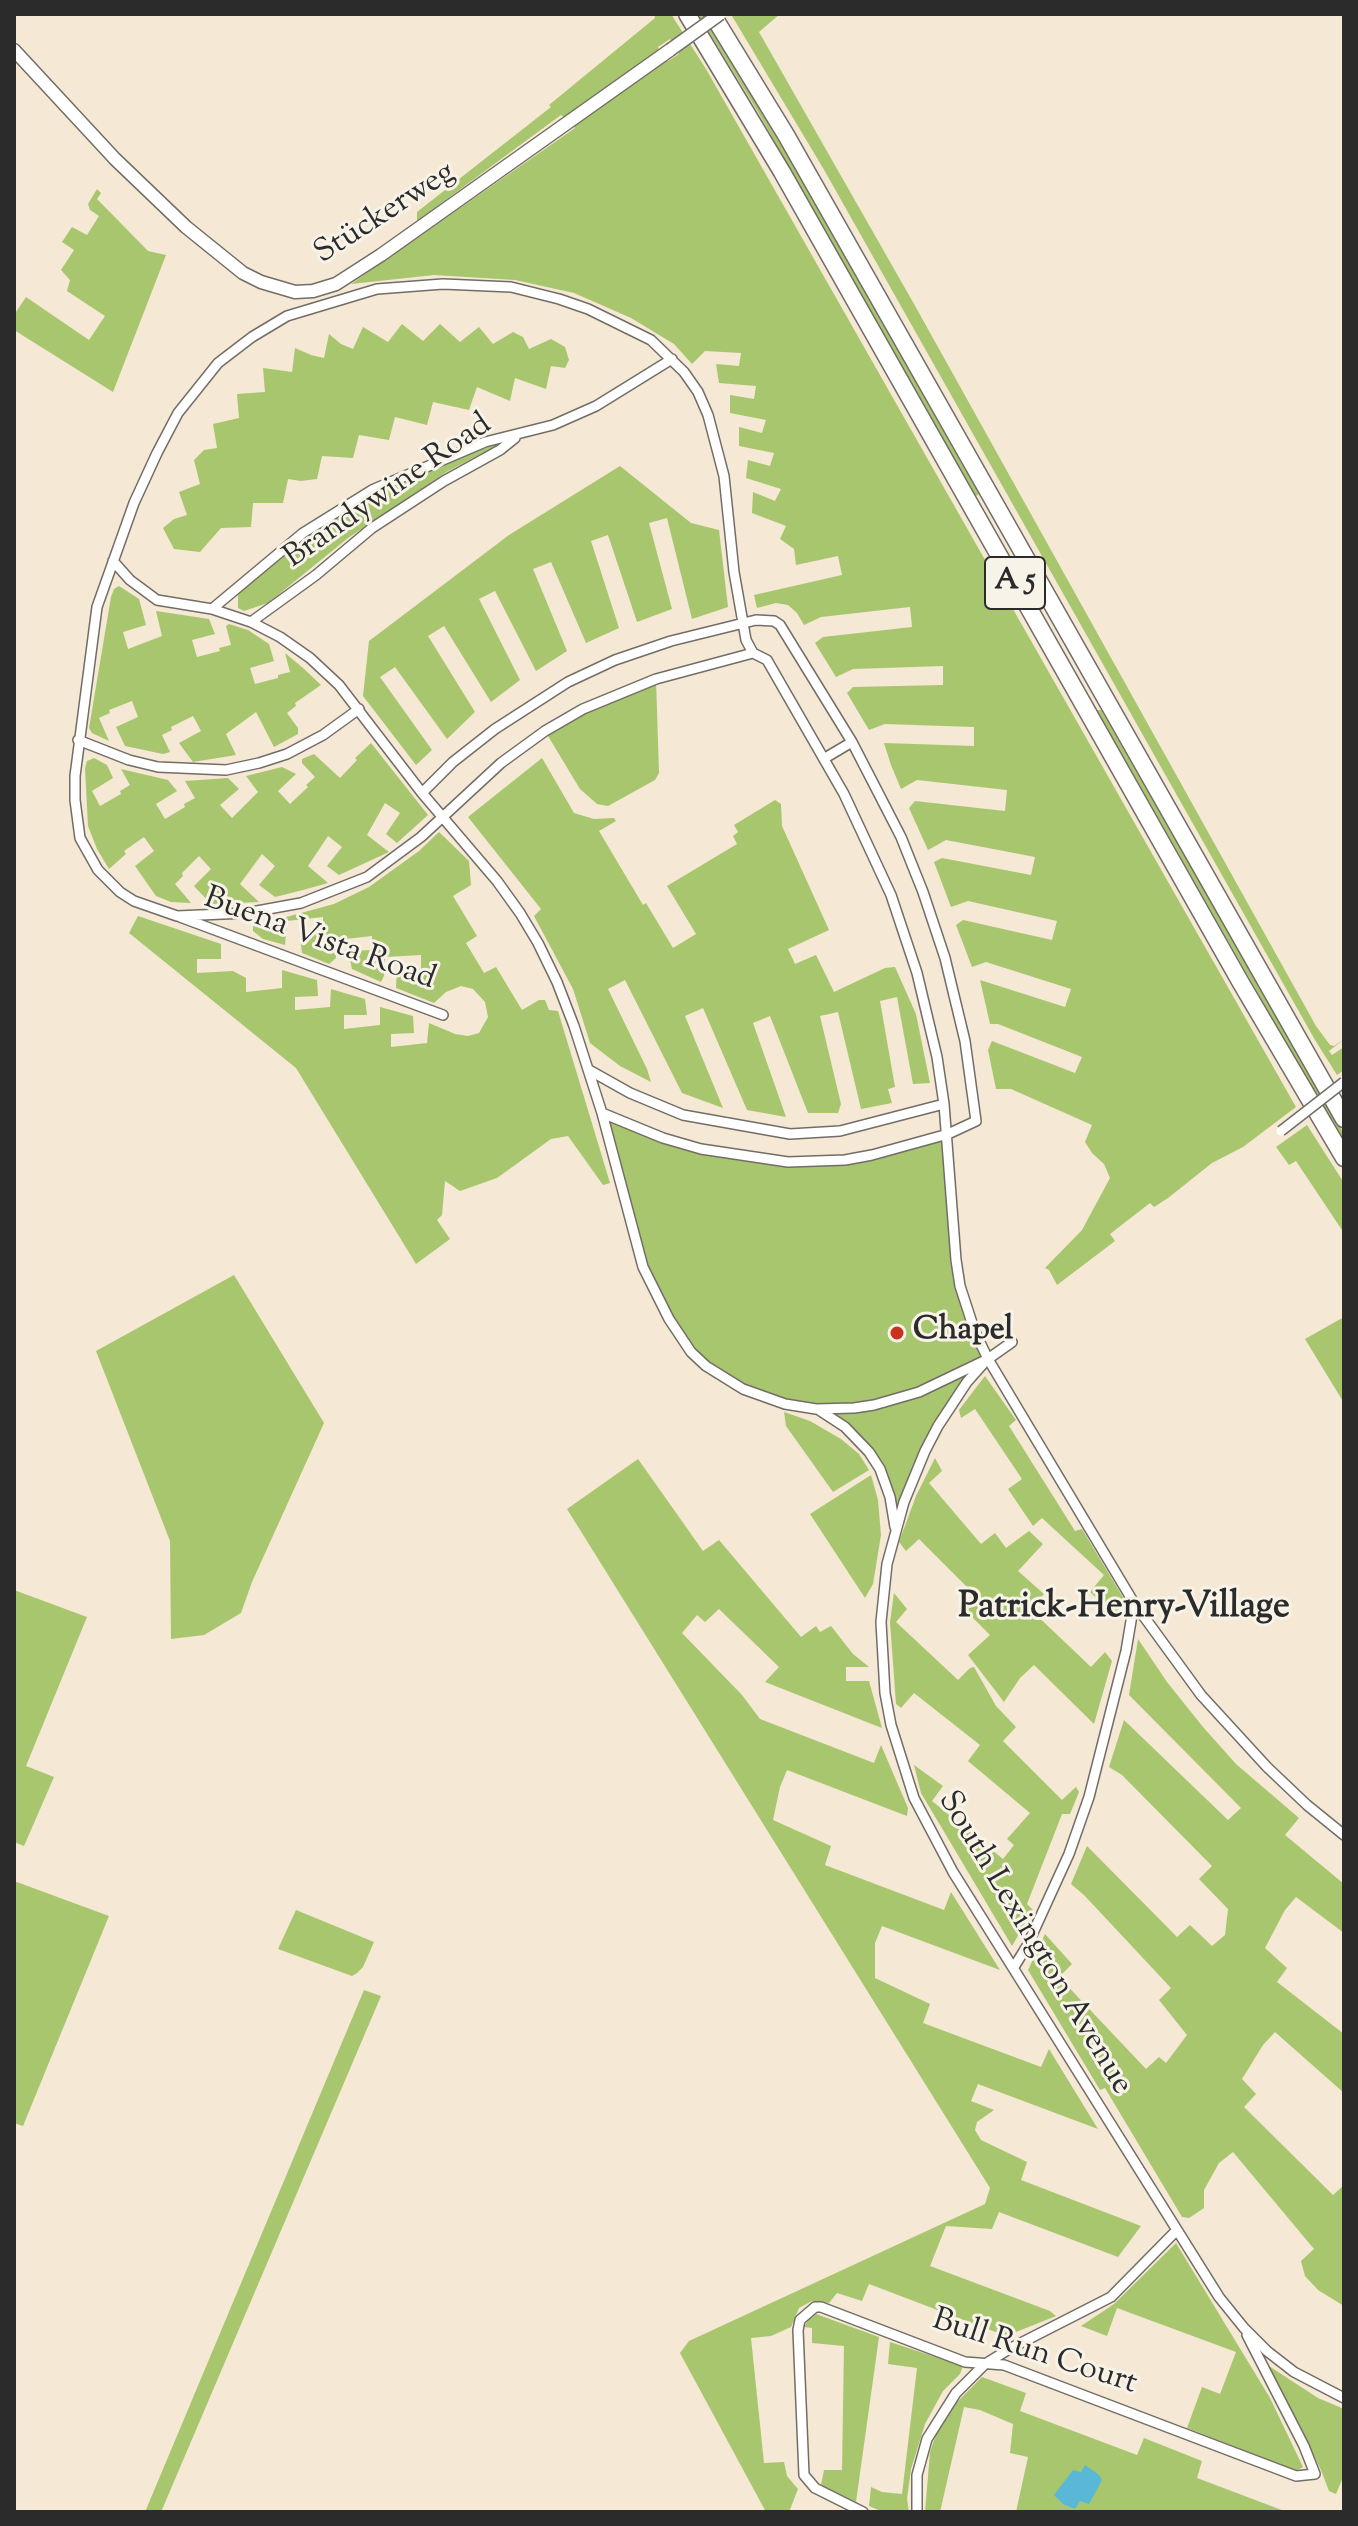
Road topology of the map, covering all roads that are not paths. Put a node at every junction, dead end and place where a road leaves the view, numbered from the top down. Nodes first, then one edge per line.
1 (687, 14) edge
2 (712, 14) edge
3 (720, 14) edge
4 (14, 50) edge
5 (672, 359) junction
6 (518, 435) junction
7 (113, 561) junction
8 (212, 609) junction
9 (251, 622) junction
10 (741, 622) junction
11 (753, 653) junction
12 (359, 709) junction
13 (78, 740) junction
14 (852, 742) junction
15 (825, 758) junction
16 (422, 793) junction
17 (444, 816) junction
18 (177, 916) junction
19 (443, 1015) dead end
20 (589, 1070) junction
21 (1344, 1082) edge
22 (944, 1104) junction
23 (602, 1113) junction
24 (1344, 1119) edge
25 (1278, 1133) dead end
26 (948, 1134) junction
27 (1344, 1158) edge
28 (1012, 1342) dead end
29 (988, 1359) junction
30 (816, 1409) junction
31 (896, 1529) junction
32 (1134, 1603) junction
33 (1344, 1835) edge
34 (1014, 1967) junction
35 (1177, 2230) junction
36 (1244, 2328) junction
37 (985, 2364) junction
38 (1344, 2398) edge
39 (863, 2512) edge
40 (917, 2512) edge

1 - 27 highway, A 5
2 - 24 highway, A 5
3 - 4 street, Stückerweg, bridge
5 - 6 street, Brandywine Road
5 - 7 street, Buena Vista Road
5 - 10 street, Buena Vista Road
6 - 8 street, Brandywine Road
6 - 9 street, Brandywine Road
7 - 8 street
7 - 13 street, Buena Vista Road
8 - 9 street
9 - 12 street
10 - 11 street, Buena Vista Road
10 - 14 street
10 - 16 street
11 - 15 street
11 - 17 street
12 - 13 street
12 - 16 street
13 - 18 street, Buena Vista Road
14 - 15 street
14 - 26 street
15 - 22 street
16 - 17 street
17 - 18 street
17 - 20 street
18 - 19 street, Buena Vista Road
20 - 22 street
20 - 23 street
21 - 25 street, bridge
22 - 26 street
23 - 26 street
23 - 30 street
26 - 29 street
28 - 29 street
29 - 30 street
29 - 31 street, South Lexington Avenue
29 - 32 street
30 - 31 street
31 - 34 street, South Lexington Avenue
32 - 33 street
32 - 34 street
34 - 35 street, South Lexington Avenue
35 - 36 street, South Lexington Avenue
35 - 37 street
36 - 37 street, Bull Run Court
36 - 38 street, South Lexington Avenue
37 - 39 street, Bull Run Court
37 - 40 street

